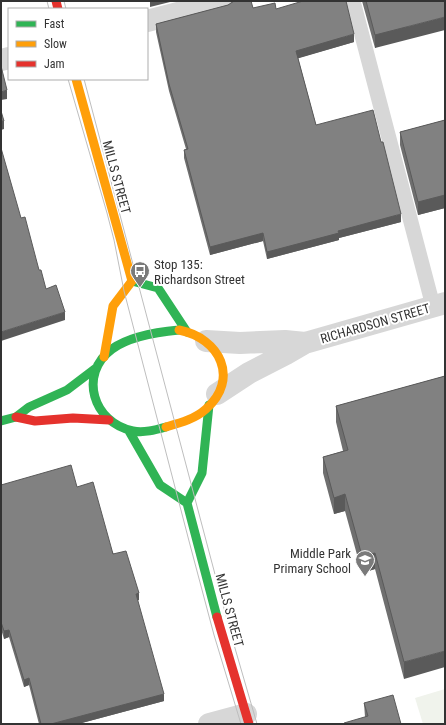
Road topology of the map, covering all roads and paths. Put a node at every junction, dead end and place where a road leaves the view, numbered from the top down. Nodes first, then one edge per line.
1 (224, 1) edge
2 (353, 1) edge
3 (148, 21) edge
4 (76, 80) edge
5 (132, 281) junction
6 (439, 305) edge
7 (197, 336) junction
8 (305, 343) junction
9 (104, 357) junction
10 (96, 368) junction
11 (213, 400) junction
12 (16, 417) junction
13 (109, 420) junction
14 (1, 421) edge
15 (129, 431) junction
16 (187, 503) junction
17 (247, 719) edge
18 (209, 724) edge

1 - 3 street
2 - 6 lane
4 - 5 street, MILLS STREET
5 - 7 street
5 - 9 street
6 - 8 street, RICHARDSON STREET
7 - 8 street, RICHARDSON STREET
7 - 9 street
7 - 11 street
8 - 11 street, RICHARDSON STREET
9 - 10 street
10 - 12 street
10 - 13 street
11 - 15 street
11 - 16 street
12 - 13 street
12 - 14 street
13 - 15 street
15 - 16 street
16 - 17 street, MILLS STREET
17 - 18 street

